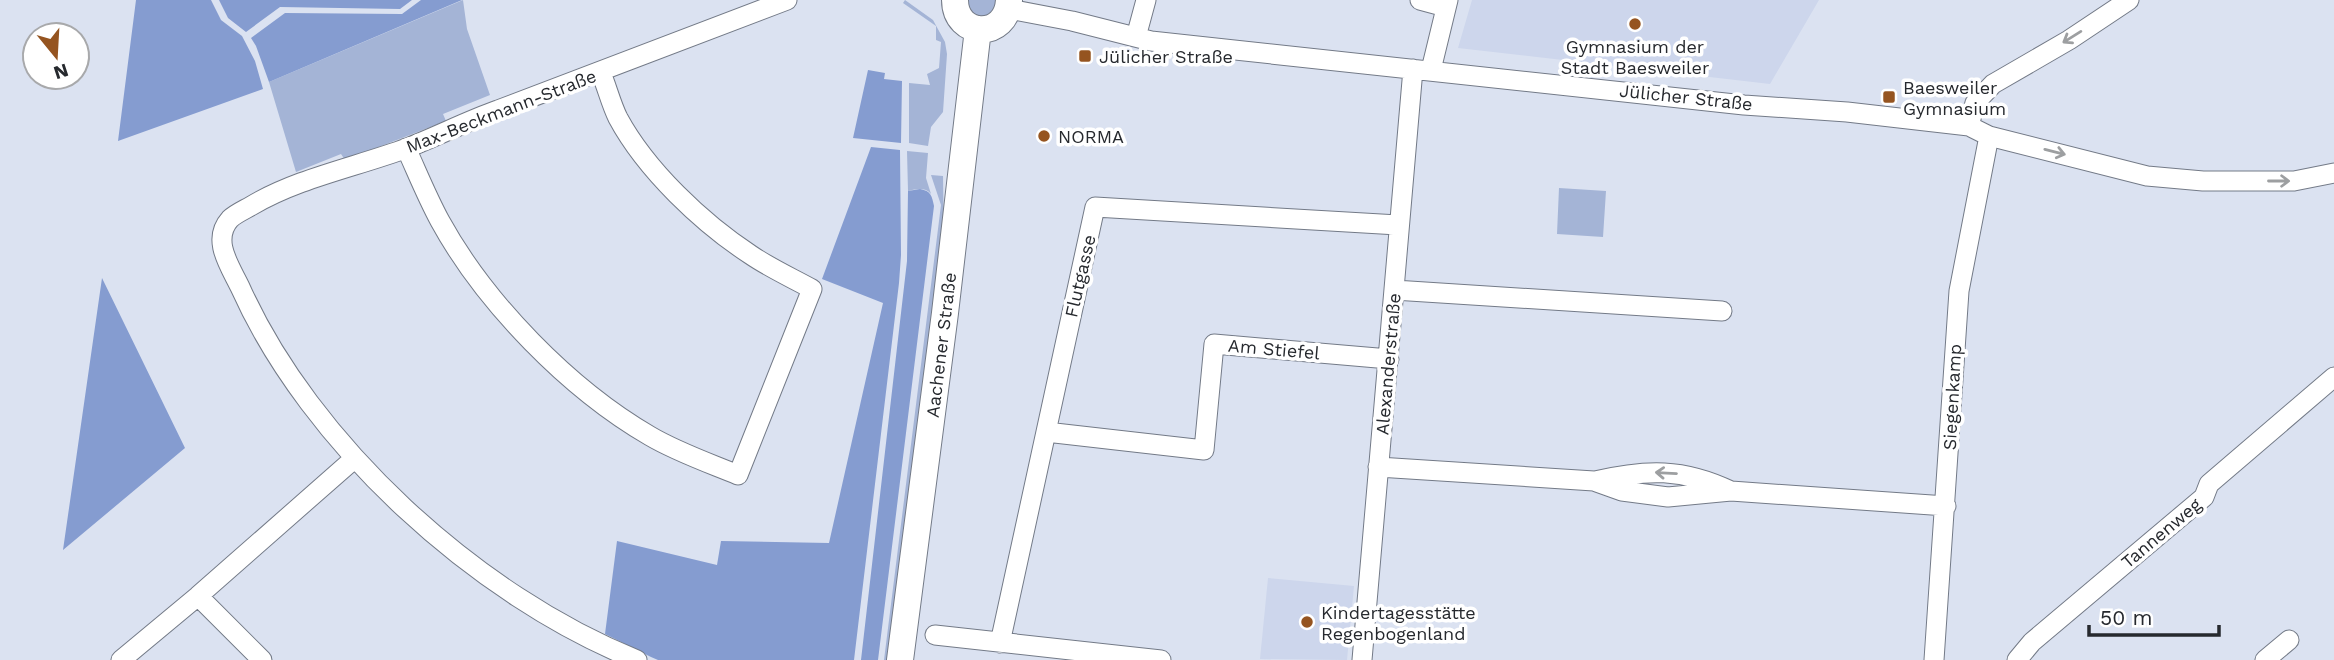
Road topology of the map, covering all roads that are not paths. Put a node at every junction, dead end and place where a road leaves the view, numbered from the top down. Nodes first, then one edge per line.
1 (787, 0) edge
2 (955, 0) edge
3 (1146, 0) edge
4 (1420, 0) edge
5 (2129, 0) edge
6 (1447, 4) edge
7 (1009, 5) edge
8 (978, 29) junction
9 (1136, 37) junction
10 (1422, 69) junction
11 (601, 73) junction
12 (1969, 126) junction
13 (1989, 136) junction
14 (406, 148) junction
15 (2334, 173) edge
16 (1398, 225) junction
17 (1394, 290) junction
18 (1723, 311) dead end
19 (1389, 359) junction
20 (2334, 377) edge
21 (1046, 432) junction
22 (355, 458) junction
23 (1378, 467) junction
24 (1946, 506) junction
25 (198, 596) junction
26 (935, 635) dead end
27 (2289, 640) dead end
28 (1000, 643) junction
29 (121, 660) edge
30 (262, 660) edge
31 (636, 660) edge
32 (900, 660) edge
33 (1161, 660) edge
34 (1362, 660) edge
35 (1934, 660) edge
36 (2017, 660) edge
37 (2265, 660) edge

1 - 11 street, Max-Beckmann-Straße
2 - 8 main road
3 - 9 street
4 - 6 street
5 -> 12 street
6 - 10 street, Alexanderstraße
7 - 8 main road
7 - 9 street, Jülicher Straße
8 - 32 main road, Aachener Straße
9 - 10 street, Jülicher Straße
10 - 12 street, Jülicher Straße
10 - 16 street, Alexanderstraße
11 - 14 street, Max-Beckmann-Straße
11 - 14 street
12 - 13 street, Jülicher Straße
13 -> 15 street, Jülicher Straße
13 - 24 street, Siegenkamp
14 - 22 street, Max-Beckmann-Straße
16 - 17 street, Alexanderstraße
16 - 21 street, Flutgasse
17 - 18 street
17 - 19 street, Alexanderstraße
19 - 21 street, Am Stiefel
19 - 23 street, Alexanderstraße
20 - 36 street, Tannenweg
21 - 28 street, Flutgasse
22 - 25 street
22 - 31 street
23 - 24 street
23 - 34 street, Alexanderstraße
24 - 35 street, Siegenkamp
25 - 29 street
25 - 30 street
26 - 28 street
27 - 37 street
28 - 33 street

